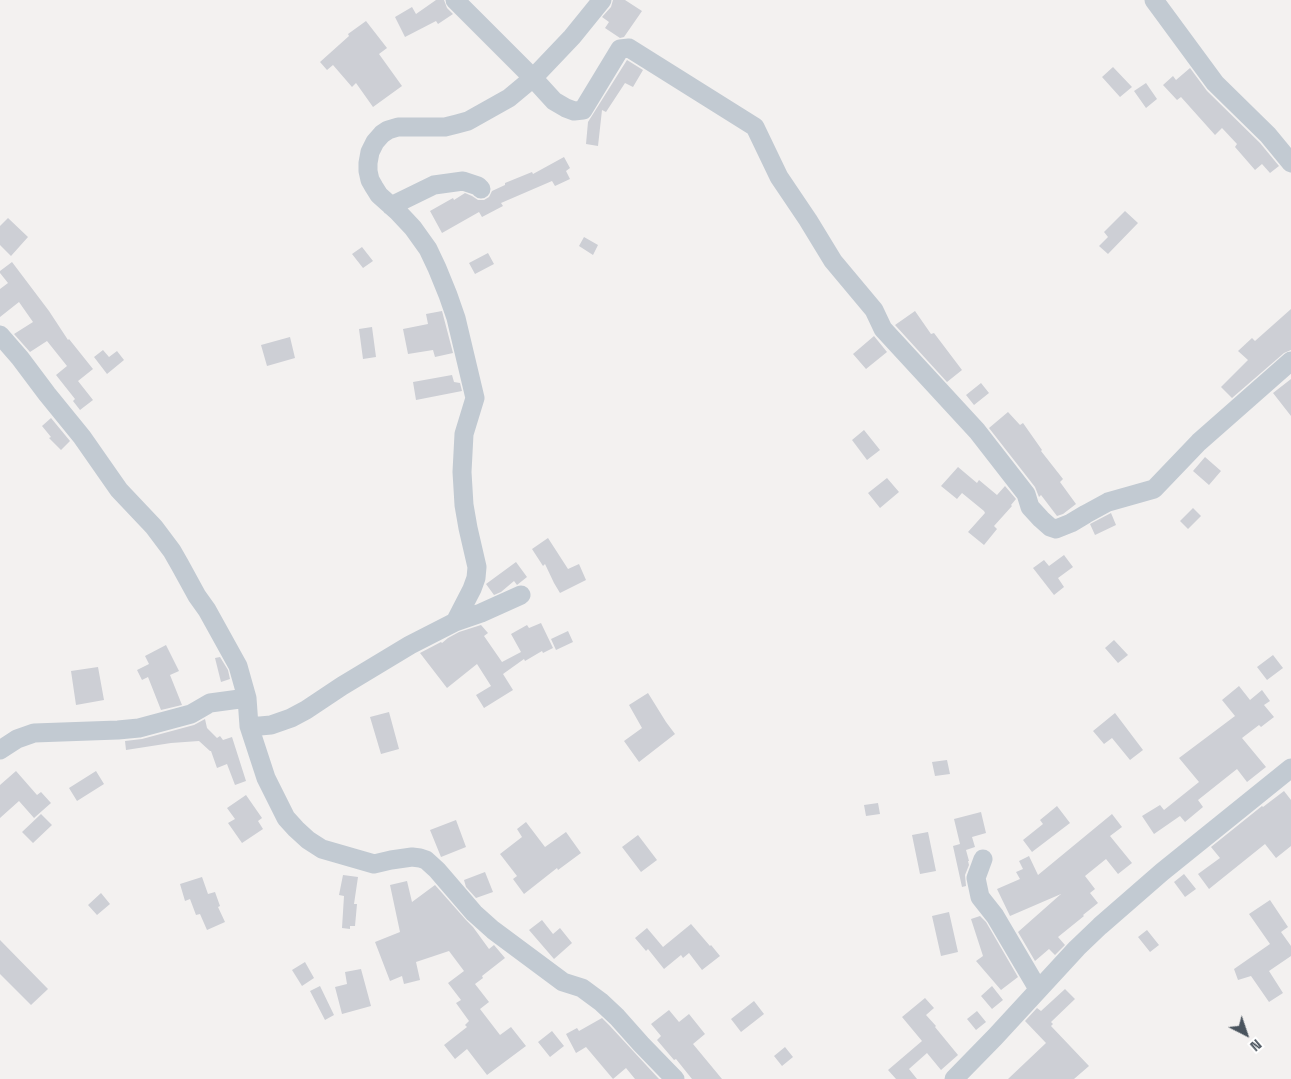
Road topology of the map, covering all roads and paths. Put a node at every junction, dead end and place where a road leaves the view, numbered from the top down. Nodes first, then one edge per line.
1 (455, 0) edge
2 (602, 0) edge
3 (1154, 0) edge
4 (533, 78) junction
5 (1291, 163) edge
6 (481, 189) dead end
7 (391, 206) junction
8 (0, 335) edge
9 (1291, 361) edge
10 (521, 595) dead end
11 (455, 622) junction
12 (247, 698) junction
13 (249, 726) junction
14 (0, 750) edge
15 (1291, 768) edge
16 (983, 859) dead end
17 (1038, 989) junction
18 (675, 1079) edge
19 (954, 1079) edge

1 - 4 street
2 - 4 street
3 - 5 street
4 - 7 street
4 - 9 street
6 - 7 street
7 - 11 street
8 - 12 street
10 - 11 street
11 - 13 street
12 - 13 street
12 - 14 street
13 - 18 street
15 - 17 street
16 - 17 street
17 - 19 street

